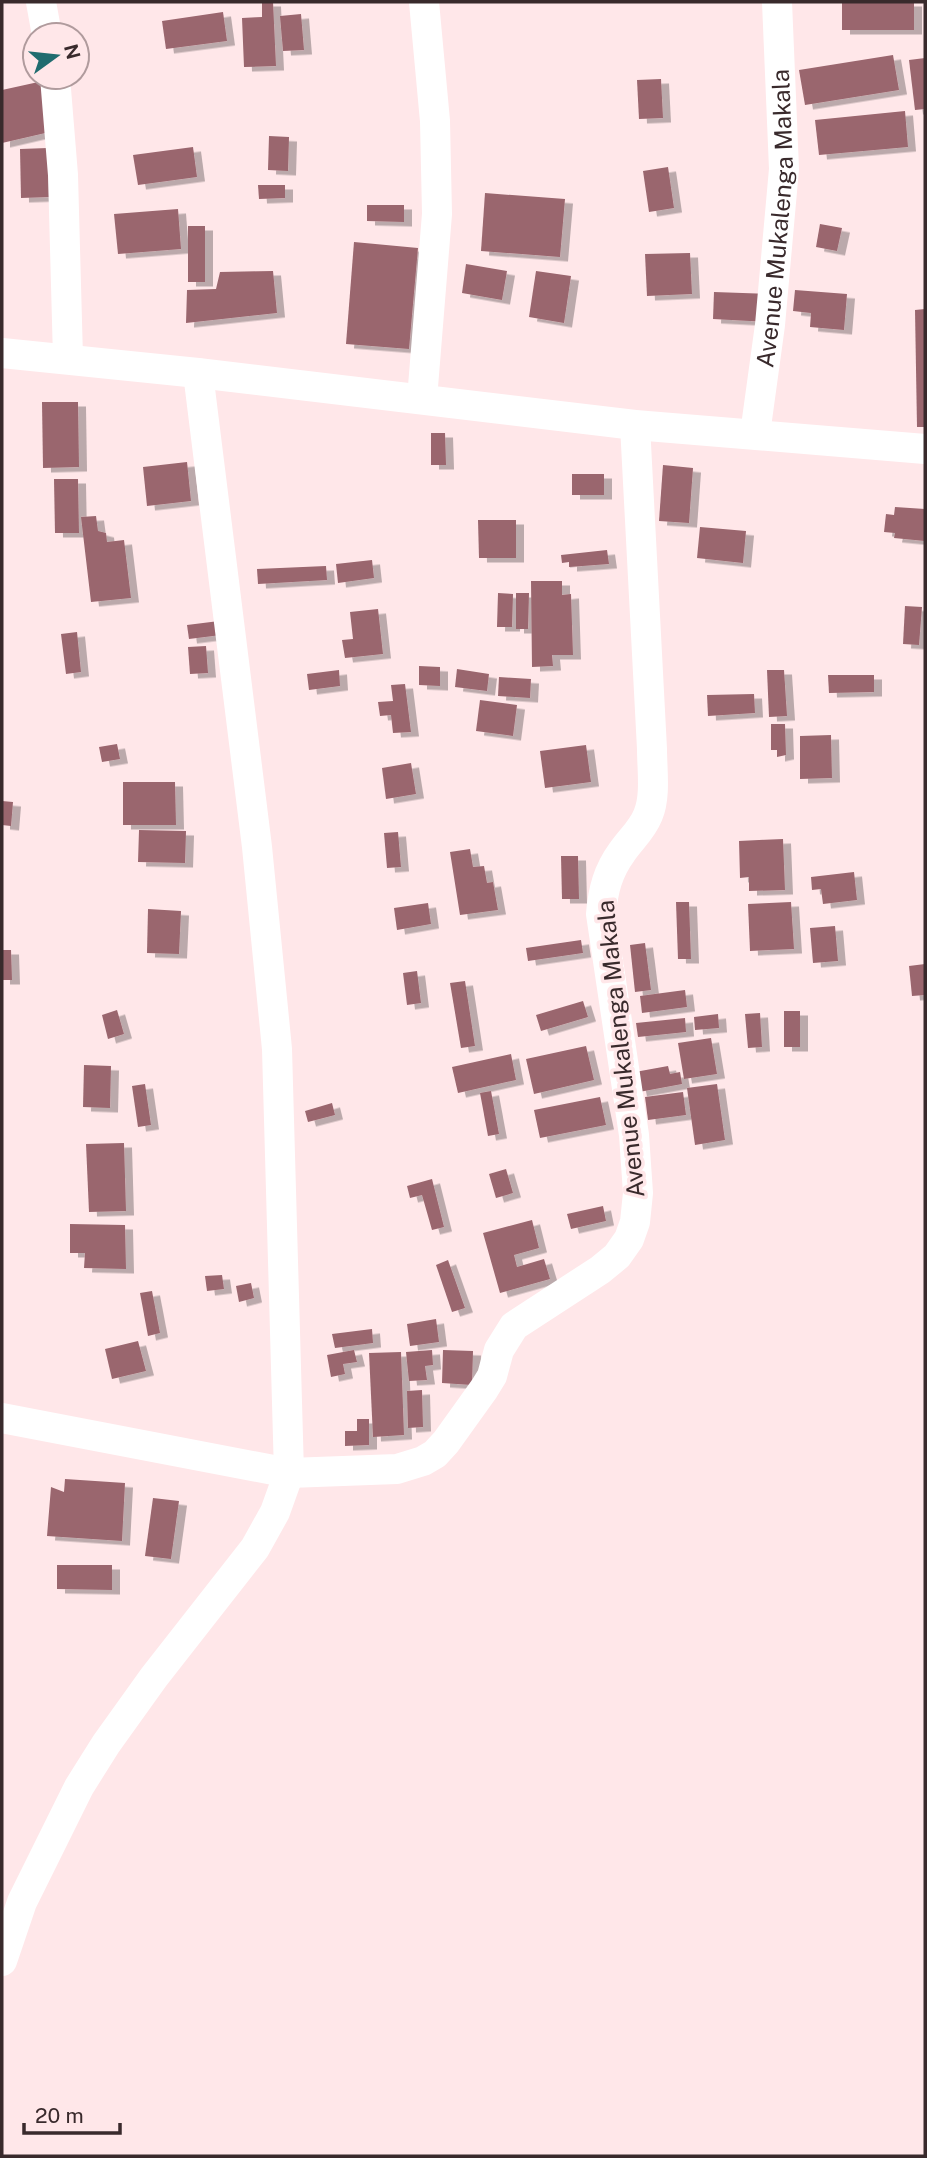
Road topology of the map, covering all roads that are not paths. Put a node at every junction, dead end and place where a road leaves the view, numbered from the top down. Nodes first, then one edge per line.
1 (41, 2) edge
2 (424, 2) edge
3 (777, 2) edge
4 (44, 21) edge
5 (56, 91) edge
6 (2, 353) edge
7 (68, 359) junction
8 (198, 373) junction
9 (422, 399) junction
10 (635, 425) junction
11 (755, 434) junction
12 (925, 449) edge
13 (2, 1418) edge
14 (289, 1473) junction
15 (2, 1961) edge

1 - 4 street
2 - 9 street
3 - 11 street, Avenue Mukalenga Makala
5 - 7 street
6 - 7 street
7 - 8 street
8 - 9 street
8 - 14 street
9 - 10 street
10 - 11 street
10 - 14 street, Avenue Mukalenga Makala
11 - 12 street
13 - 14 street, Avenue Mukalenga Makala
14 - 15 street

